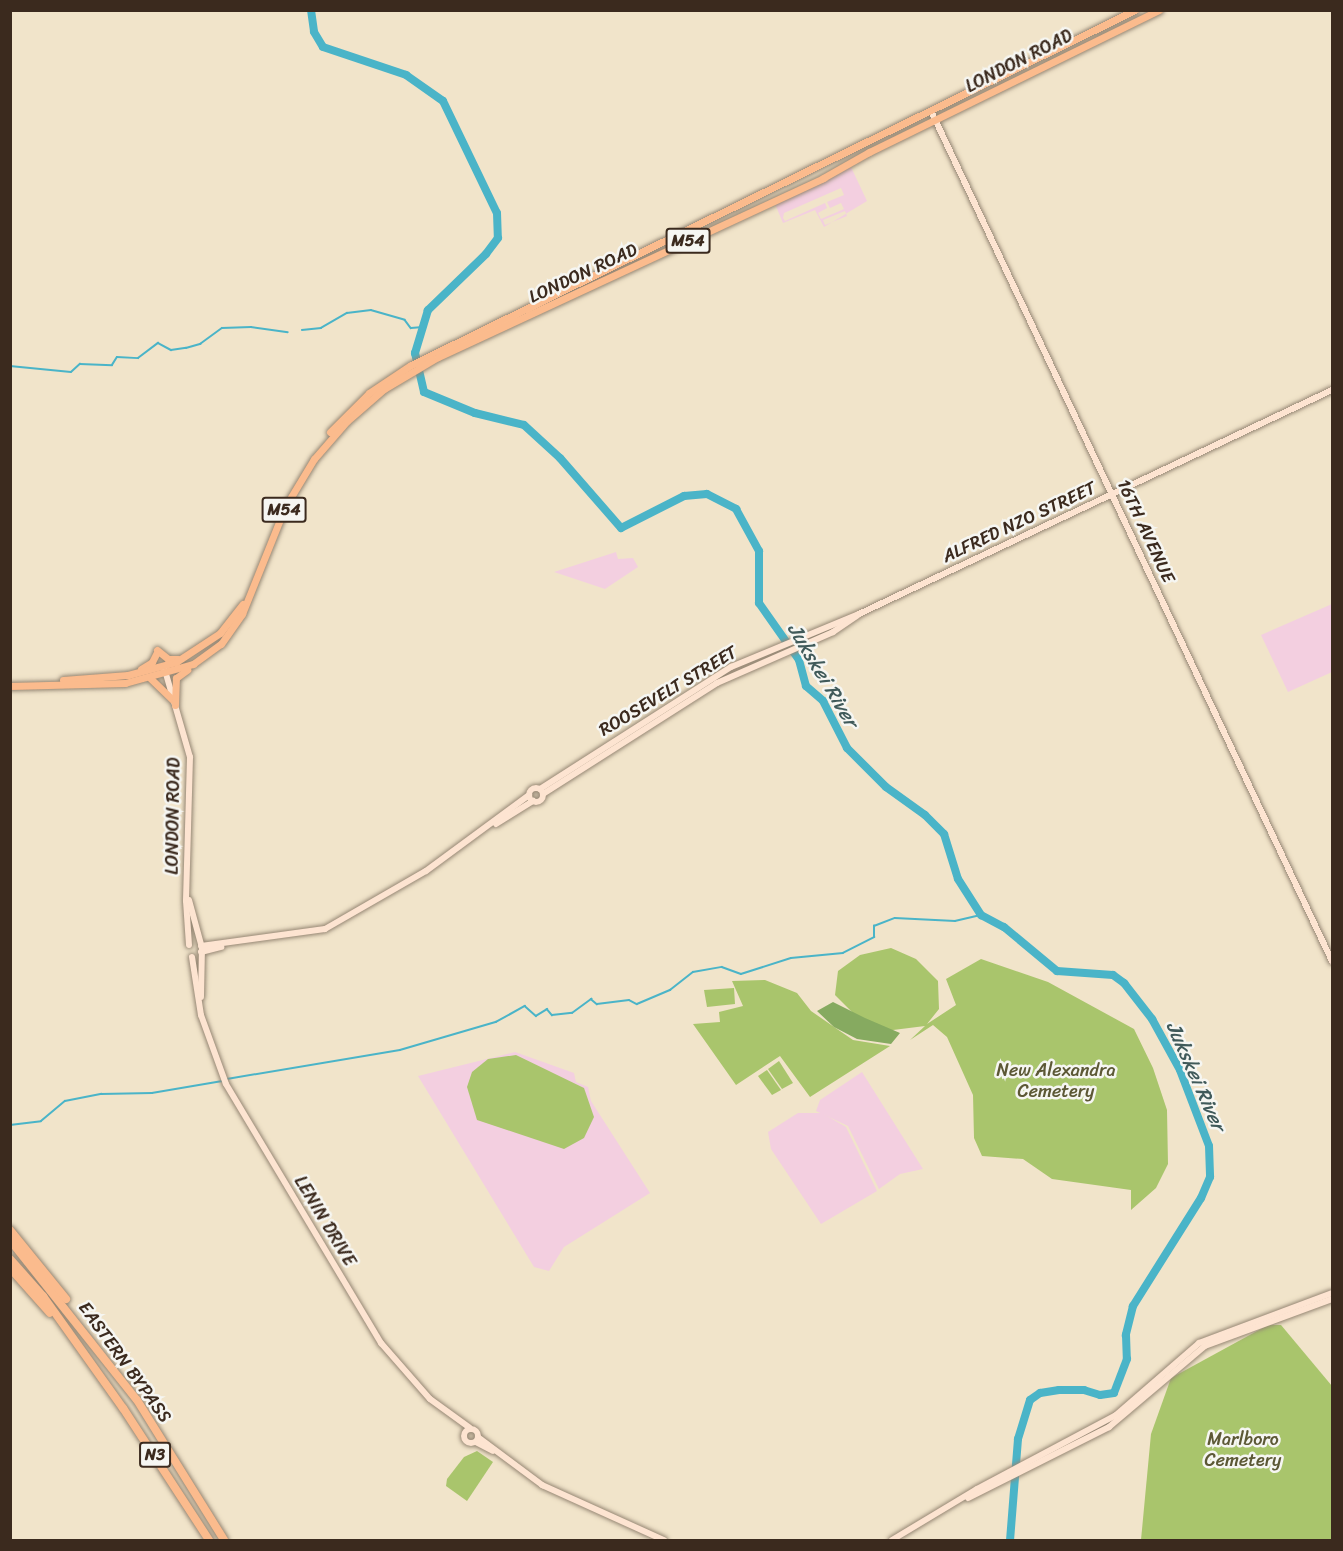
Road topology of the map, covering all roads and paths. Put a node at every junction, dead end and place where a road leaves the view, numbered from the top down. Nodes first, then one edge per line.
1 (1135, 10) edge
2 (1159, 10) edge
3 (932, 113) junction
4 (936, 121) junction
5 (437, 354) junction
6 (411, 369) junction
7 (1332, 385) edge
8 (1332, 390) edge
9 (1322, 395) junction
10 (1113, 495) junction
11 (852, 619) joint
12 (185, 658) junction
13 (193, 664) junction
14 (165, 670) junction
15 (128, 675) junction
16 (150, 678) junction
17 (10, 685) edge
18 (174, 702) junction
19 (541, 792) junction
20 (531, 798) junction
21 (186, 890) junction
22 (189, 945) junction
23 (198, 951) junction
24 (1332, 961) edge
25 (10, 1230) edge
26 (10, 1240) edge
27 (10, 1259) edge
28 (10, 1268) edge
29 (1332, 1293) edge
30 (1332, 1299) edge
31 (79, 1322) junction
32 (77, 1344) junction
33 (456, 1421) junction
34 (470, 1428) junction
35 (1093, 1432) junction
36 (464, 1434) junction
37 (477, 1440) junction
38 (209, 1540) edge
39 (224, 1540) edge
40 (664, 1540) edge
41 (892, 1540) edge

1 - 3 main road, LONDON ROAD / M54
2 - 4 main road, LONDON ROAD / M54
3 - 4 street, 16TH AVENUE
3 - 5 main road, LONDON ROAD / M54
4 - 5 main road, LONDON ROAD / M54
4 - 10 street, 16TH AVENUE
5 - 6 main road, LONDON ROAD / M54
6 - 12 main road, LONDON ROAD / M54
6 - 13 main road, LONDON ROAD / M54
7 - 9 street, ALFRED NZO STREET
8 - 9 street, ALFRED NZO STREET
9 - 10 street, ALFRED NZO STREET
10 - 11 street, ALFRED NZO STREET
10 - 24 street, 16TH AVENUE
11 - 19 street, ROOSEVELT STREET
12 - 14 main road, LONDON ROAD / M54
12 - 15 main road
13 - 14 main road, LONDON ROAD / M54
13 - 18 main road
14 - 15 main road, LONDON ROAD / M54
14 - 16 main road, LONDON ROAD / M54
14 - 18 street, LONDON ROAD
15 - 17 main road, LONDON ROAD / M54
16 - 17 main road, LONDON ROAD / M54
16 - 18 main road
18 - 21 street, LONDON ROAD
19 - 20 street
19 - 20 street
20 - 23 street
21 - 22 street, LONDON ROAD
21 - 23 street, LONDON ROAD
22 - 23 street
22 - 23 street, LONDON ROAD
23 - 33 street, LENIN DRIVE
25 - 31 highway
26 - 31 highway, EASTERN BYPASS / N3
27 - 32 highway, EASTERN BYPASS / N3
28 - 32 highway
29 - 35 street
30 - 35 street
31 - 39 highway, EASTERN BYPASS / N3
32 - 38 highway, EASTERN BYPASS / N3
33 - 34 street, LENIN DRIVE
33 - 36 street, LENIN DRIVE
34 - 36 street
34 - 37 street
35 - 41 street
36 - 37 street
37 - 40 street

